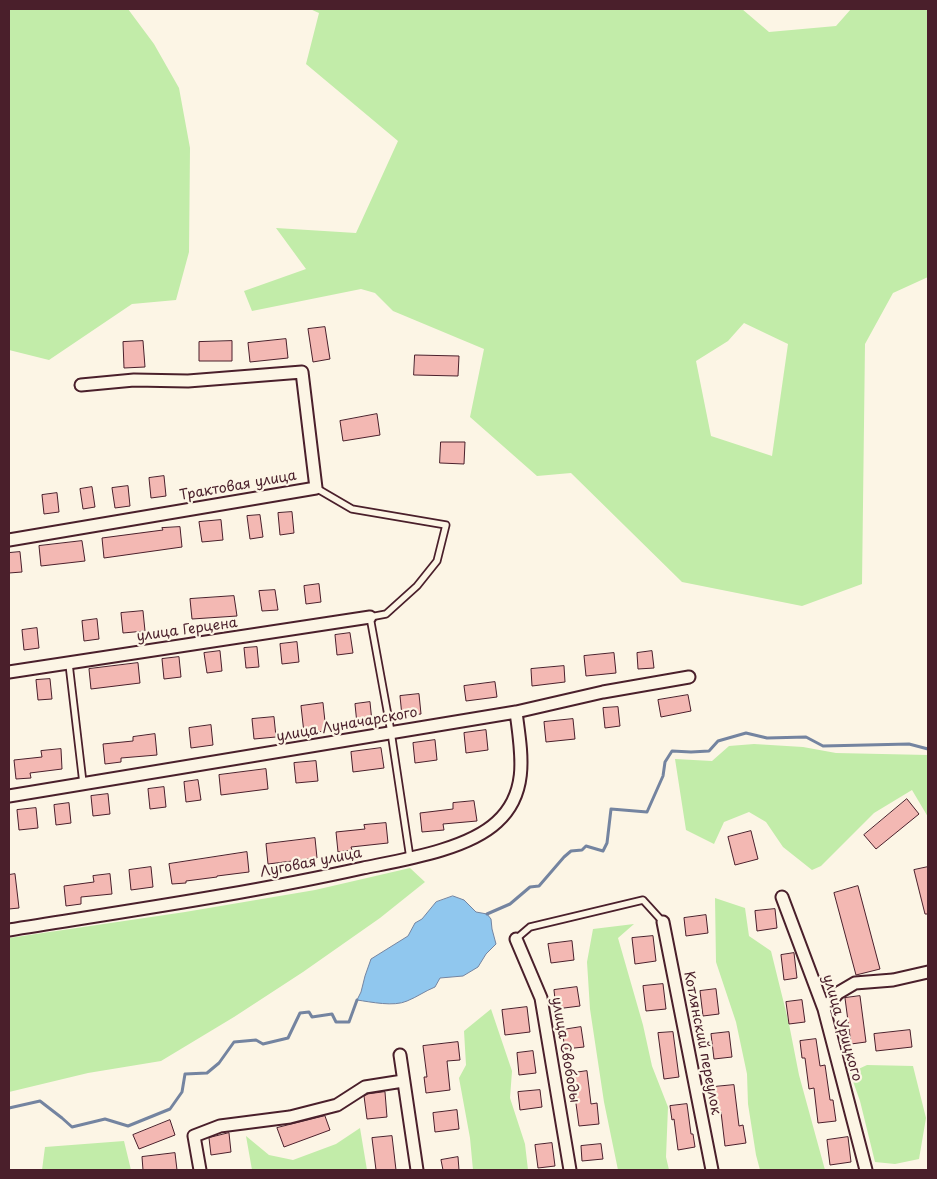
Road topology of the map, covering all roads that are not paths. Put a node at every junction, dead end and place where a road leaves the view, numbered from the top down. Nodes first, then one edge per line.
1 (82, 384) dead end
2 (316, 488) junction
3 (9, 540) edge
4 (370, 617) junction
5 (69, 664) junction
6 (9, 672) edge
7 (689, 677) dead end
8 (516, 712) junction
9 (391, 732) junction
10 (83, 783) junction
11 (9, 796) edge
12 (410, 858) junction
13 (782, 897) dead end
14 (662, 922) joint
15 (9, 930) edge
16 (516, 939) joint
17 (928, 972) edge
18 (824, 1009) junction
19 (400, 1055) dead end
20 (403, 1081) junction
21 (200, 1170) edge
22 (416, 1170) edge
23 (570, 1170) edge
24 (712, 1170) edge
25 (866, 1170) edge

1 - 2 street, Трактовая улица
2 - 3 street, Трактовая улица
2 - 4 lane
4 - 5 street, улица Герцена
4 - 9 lane
5 - 6 street, улица Герцена
5 - 10 lane
7 - 8 street, улица Луначарского
8 - 9 street, улица Луначарского
8 - 12 street, Луговая улица
9 - 10 street, улица Луначарского
9 - 12 lane
10 - 11 street, улица Луначарского
12 - 15 street, Луговая улица
13 - 18 street, улица Урицкого
14 - 16 lane
14 - 24 street, Котлянский переулок
16 - 23 street, улица Свободы
17 - 18 street
18 - 25 street, улица Урицкого
19 - 20 street
20 - 21 street
20 - 22 street

